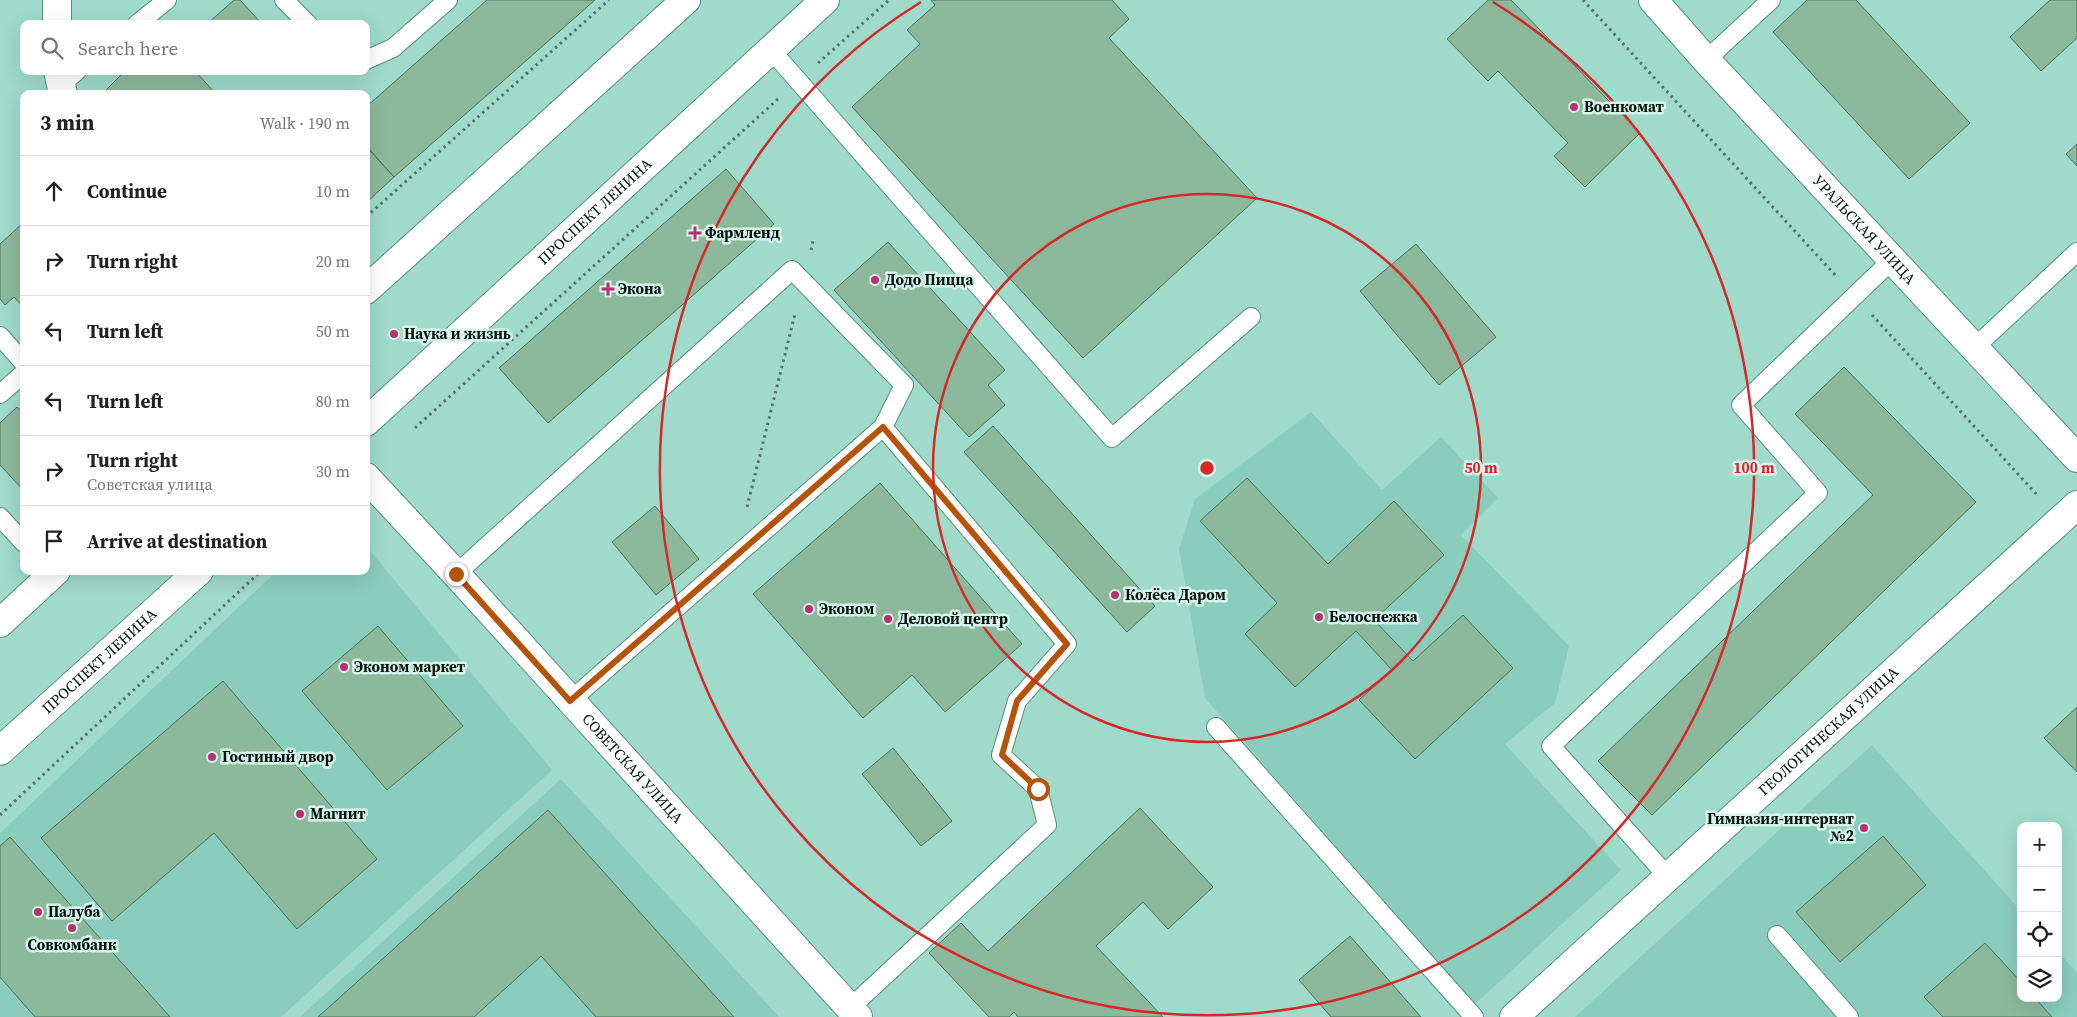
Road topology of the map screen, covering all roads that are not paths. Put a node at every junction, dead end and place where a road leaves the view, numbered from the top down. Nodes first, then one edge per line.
1 (57, 0) edge
2 (167, 0) edge
3 (284, 0) edge
4 (448, 0) edge
5 (825, 0) edge
6 (1653, 0) edge
7 (1771, 0) edge
8 (675, 4) edge
9 (57, 20) edge
10 (142, 20) edge
11 (304, 20) edge
12 (771, 50) junction
13 (370, 58) edge
14 (1706, 60) junction
15 (2077, 252) edge
16 (1892, 260) junction
17 (370, 286) edge
18 (1251, 317) dead end
19 (0, 336) edge
20 (1974, 348) junction
21 (20, 358) edge
22 (20, 377) edge
23 (0, 394) edge
24 (370, 418) edge
25 (883, 427) junction
26 (2077, 458) edge
27 (370, 482) edge
28 (2069, 513) edge
29 (0, 517) edge
30 (20, 539) edge
31 (456, 574) junction
32 (50, 575) edge
33 (196, 575) edge
34 (0, 623) edge
35 (570, 701) junction
36 (1216, 727) dead end
37 (0, 751) edge
38 (1668, 877) junction
39 (1777, 935) dead end
40 (854, 1013) edge
41 (1474, 1017) edge
42 (1514, 1017) edge
43 (1849, 1017) edge

1 - 9 street
2 - 10 lane
3 - 11 lane
4 - 13 lane
5 - 12 street, ПРОСПЕКТ ЛЕНИНА
6 - 14 street, УРАЛЬСКАЯ УЛИЦА
7 - 14 lane
8 - 17 street
12 - 18 lane
12 - 24 street, ПРОСПЕКТ ЛЕНИНА
14 - 16 street, УРАЛЬСКАЯ УЛИЦА
15 - 20 lane
16 - 20 street, УРАЛЬСКАЯ УЛИЦА
16 - 38 lane
19 - 21 lane
20 - 26 street, УРАЛЬСКАЯ УЛИЦА
22 - 23 lane
25 - 31 lane
25 - 35 lane
25 - 40 lane
27 - 31 street, СОВЕТСКАЯ УЛИЦА
28 - 38 street, ГЕОЛОГИЧЕСКАЯ УЛИЦА
29 - 30 lane
31 - 35 street, СОВЕТСКАЯ УЛИЦА
32 - 34 street
33 - 37 street, ПРОСПЕКТ ЛЕНИНА
35 - 40 street, СОВЕТСКАЯ УЛИЦА
36 - 41 lane
38 - 42 street, ГЕОЛОГИЧЕСКАЯ УЛИЦА
39 - 43 lane

